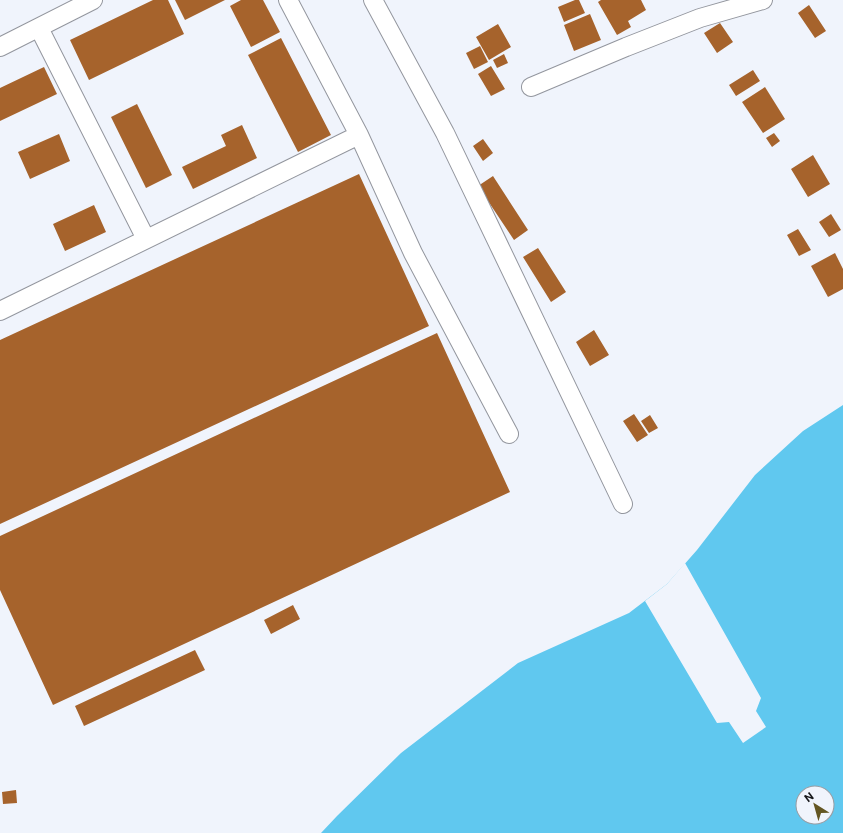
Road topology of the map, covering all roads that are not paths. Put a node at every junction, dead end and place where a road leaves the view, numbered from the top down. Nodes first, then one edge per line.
1 (93, 0) edge
2 (288, 0) edge
3 (373, 0) edge
4 (763, 0) edge
5 (39, 28) junction
6 (0, 47) edge
7 (531, 87) dead end
8 (358, 135) junction
9 (146, 239) junction
10 (0, 311) edge
11 (509, 434) dead end
12 (623, 504) dead end

1 - 5 street
2 - 8 street
3 - 12 street
4 - 7 street
5 - 6 street
5 - 9 street
8 - 9 street
8 - 11 street
9 - 10 street

